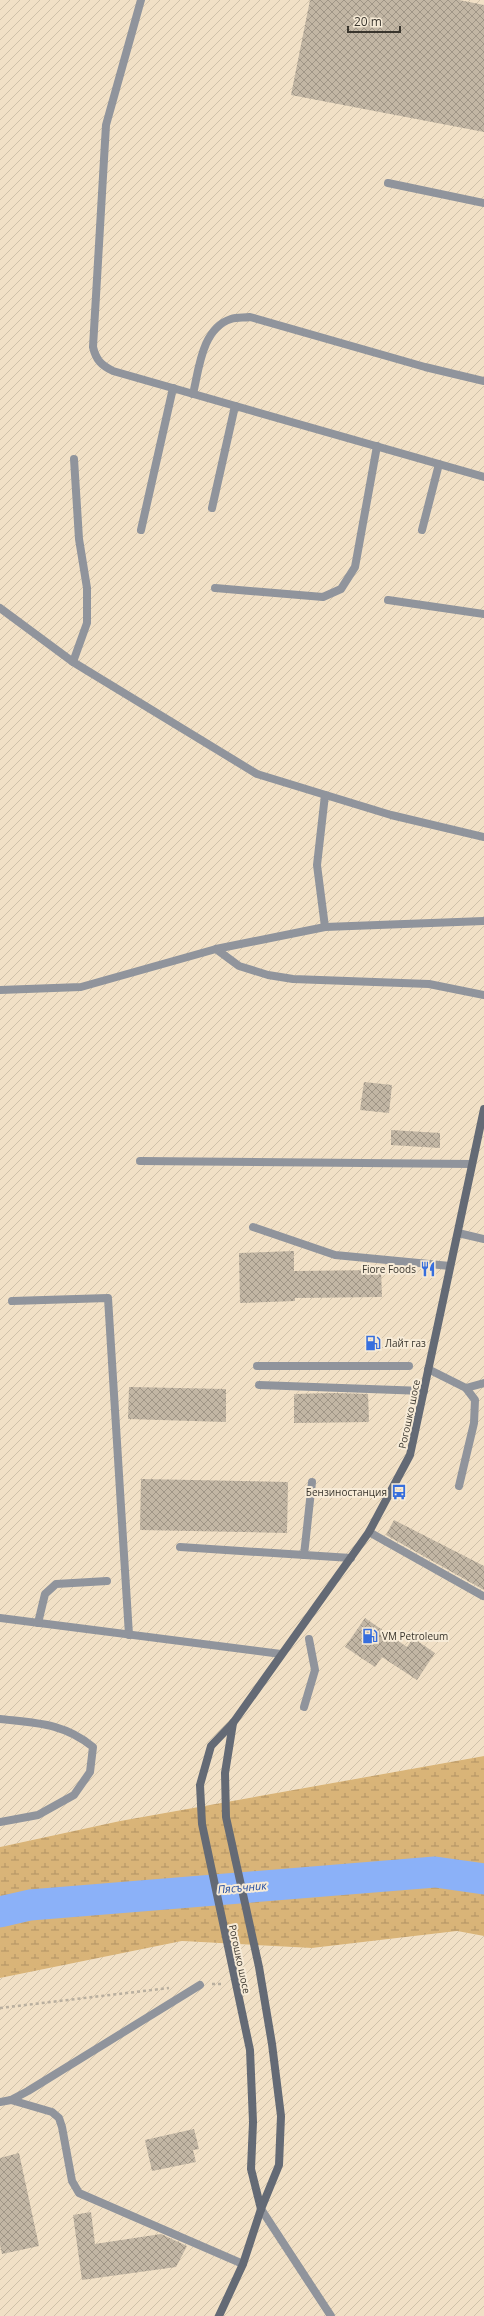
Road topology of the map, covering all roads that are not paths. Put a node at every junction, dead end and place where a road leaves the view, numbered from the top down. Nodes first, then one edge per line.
1 (141, 0) edge
2 (388, 183) dead end
3 (484, 203) edge
4 (484, 380) edge
5 (172, 388) junction
6 (193, 394) junction
7 (235, 406) junction
8 (377, 446) junction
9 (74, 459) dead end
10 (439, 464) junction
11 (484, 477) edge
12 (212, 508) dead end
13 (141, 530) dead end
14 (422, 530) dead end
15 (215, 588) dead end
16 (388, 600) dead end
17 (0, 608) edge
18 (484, 614) edge
19 (73, 662) junction
20 (325, 795) junction
21 (484, 837) edge
22 (484, 921) edge
23 (325, 927) junction
24 (216, 949) junction
25 (0, 990) edge
26 (484, 995) edge
27 (484, 1110) edge
28 (140, 1161) dead end
29 (472, 1164) junction
30 (253, 1227) dead end
31 (458, 1233) junction
32 (484, 1239) edge
33 (450, 1266) junction
34 (12, 1301) dead end
35 (257, 1366) dead end
36 (408, 1366) dead end
37 (428, 1369) junction
38 (484, 1383) edge
39 (259, 1386) dead end
40 (466, 1388) junction
41 (424, 1390) junction
42 (312, 1482) dead end
43 (460, 1486) dead end
44 (369, 1532) junction
45 (180, 1547) dead end
46 (304, 1555) junction
47 (351, 1558) junction
48 (106, 1581) dead end
49 (484, 1596) edge
50 (0, 1618) edge
51 (38, 1623) junction
52 (129, 1635) junction
53 (309, 1639) dead end
54 (281, 1654) junction
55 (304, 1707) dead end
56 (0, 1718) edge
57 (233, 1723) junction
58 (0, 1822) edge
59 (200, 1985) road end
60 (11, 2100) junction
61 (0, 2102) edge
62 (261, 2209) junction
63 (243, 2264) junction
64 (219, 2316) edge
65 (331, 2316) edge

1 - 5 street
2 - 3 street
4 - 6 street
5 - 6 street
5 - 13 street
6 - 7 street
7 - 8 street
7 - 12 street
8 - 10 street
8 - 15 street
9 - 19 street
10 - 11 street
10 - 14 street
16 - 18 street
17 - 19 street
19 - 20 street
20 - 21 street
20 - 23 street
22 - 23 street
23 - 24 street
24 - 25 street
24 - 26 street
27 - 29 main road, Рогошко шосе
28 - 29 street
29 - 31 main road, Рогошко шосе
30 - 33 street
31 - 32 street
31 - 33 main road, Рогошко шосе
33 - 37 main road, Рогошко шосе
34 - 52 street
35 - 36 street
37 - 40 street
37 - 41 main road, Рогошко шосе
38 - 40 street
39 - 41 street
40 - 43 street
41 - 44 main road, Рогошко шосе
42 - 46 street
44 - 47 main road, Рогошко шосе
44 - 49 street
45 - 46 street
46 - 47 street
47 - 54 main road, Рогошко шосе
48 - 51 street
50 - 51 street
51 - 52 street
52 - 54 street
53 - 55 street
54 - 57 main road, Рогошко шосе
56 - 58 street
57 - 62 main road, Рогошко шосе
57 - 62 main road, Рогошко шосе
59 - 60 street
60 - 61 street
60 - 63 street
62 - 63 main road, Рогошко шосе
62 - 65 street
63 - 64 main road, Рогошко шосе

